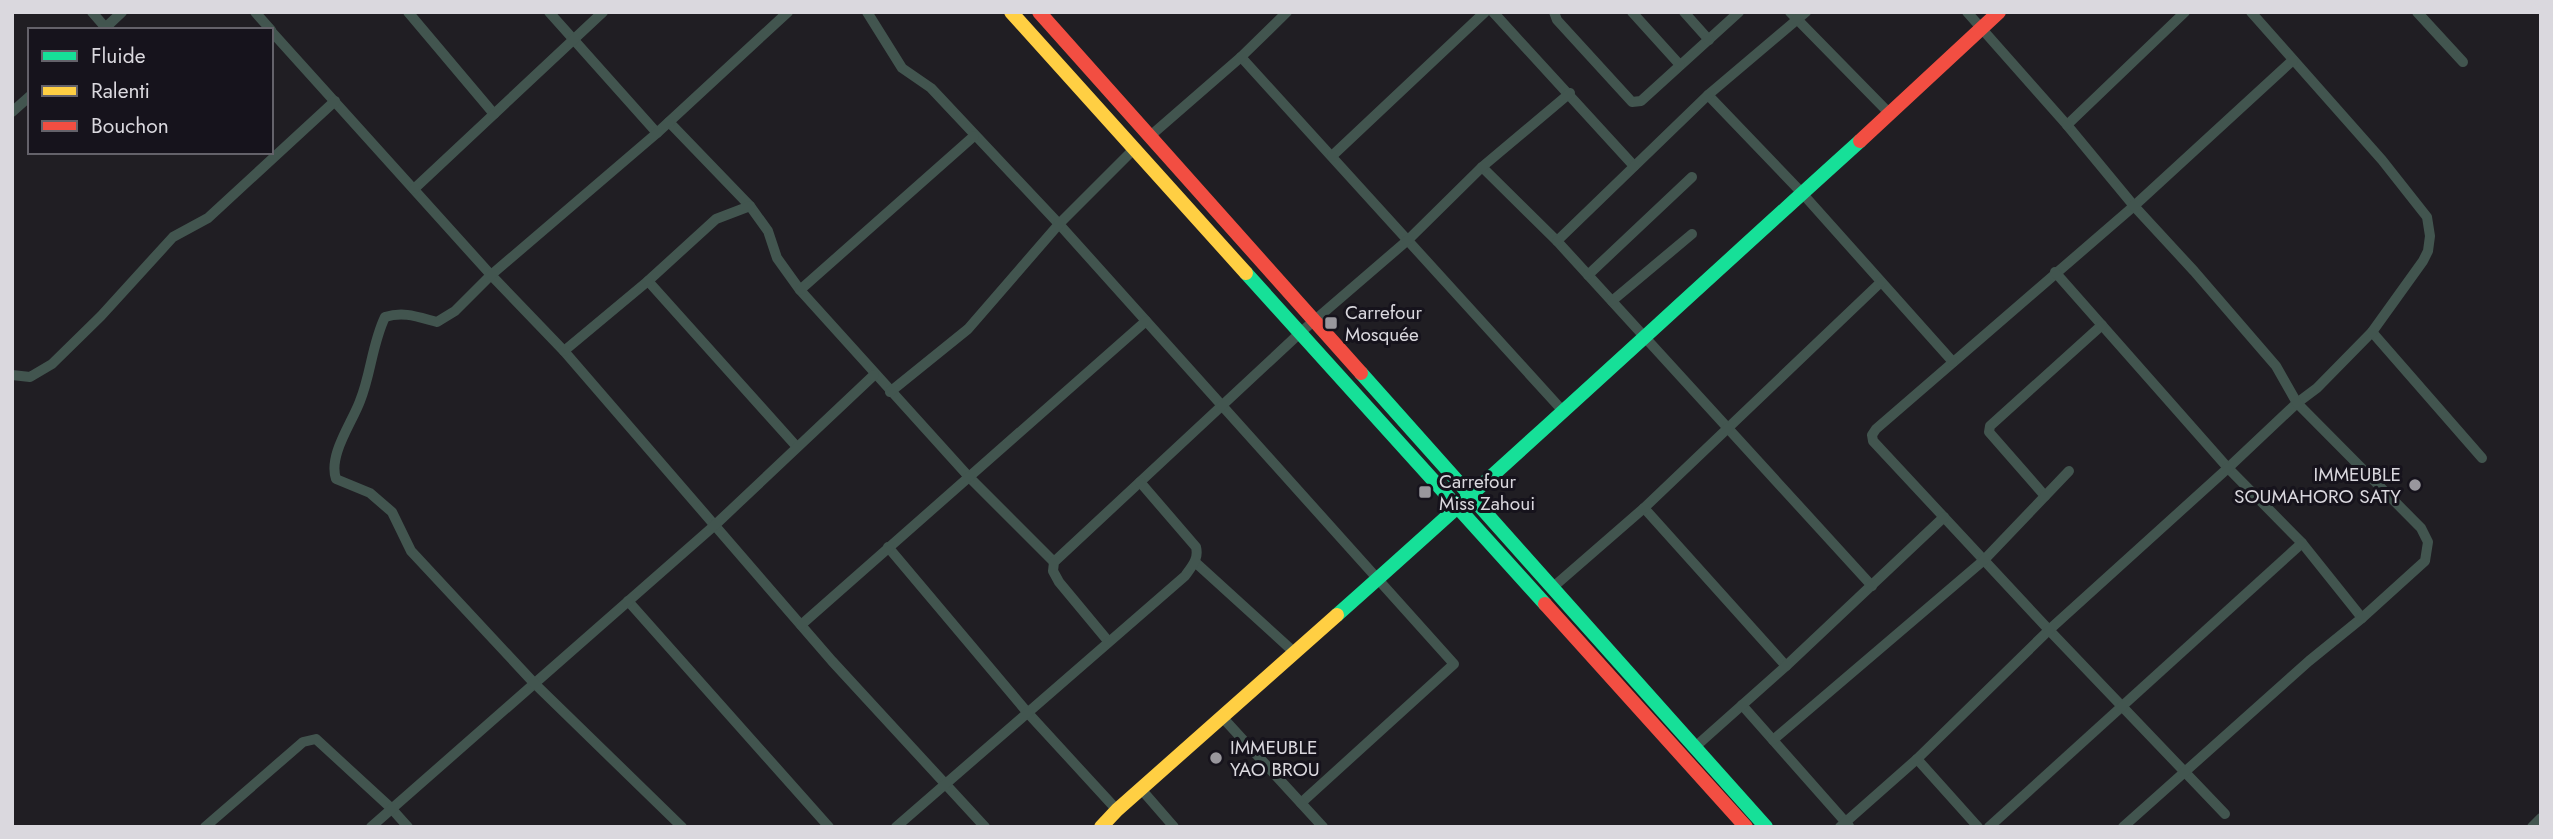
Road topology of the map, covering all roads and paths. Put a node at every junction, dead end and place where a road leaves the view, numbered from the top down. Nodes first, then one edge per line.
1 (92, 12) edge
2 (122, 12) edge
3 (255, 12) edge
4 (408, 12) edge
5 (549, 12) edge
6 (603, 12) edge
7 (788, 12) edge
8 (867, 12) edge
9 (1011, 12) edge
10 (1039, 12) edge
11 (1287, 12) edge
12 (1485, 12) edge
13 (1493, 12) edge
14 (1554, 12) edge
15 (1632, 12) edge
16 (1684, 12) edge
17 (1739, 12) edge
18 (1806, 12) edge
19 (1967, 12) edge
20 (1999, 12) edge
21 (2185, 12) edge
22 (2251, 12) edge
23 (2417, 12) edge
24 (1794, 16) edge
25 (103, 28) edge
26 (105, 28) edge
27 (269, 28) edge
28 (1981, 28) junction
29 (273, 32) edge
30 (1709, 40) junction
31 (572, 41) junction
32 (1241, 57) junction
33 (2293, 60) junction
34 (2463, 62) dead end
35 (1680, 65) junction
36 (1570, 93) junction
37 (1708, 95) junction
38 (28, 98) edge
39 (335, 101) junction
40 (12, 112) edge
41 (494, 114) junction
42 (1890, 114) junction
43 (669, 122) junction
44 (2067, 125) junction
45 (657, 133) junction
46 (974, 136) junction
47 (1149, 137) junction
48 (1135, 148) junction
49 (1332, 156) junction
50 (1634, 166) junction
51 (1482, 167) junction
52 (1692, 177) dead end
53 (414, 190) junction
54 (1802, 193) junction
55 (750, 206) junction
56 (2134, 206) junction
57 (1059, 224) junction
58 (1692, 234) dead end
59 (1409, 239) junction
60 (1557, 241) junction
61 (2055, 272) junction
62 (491, 275) junction
63 (1588, 275) junction
64 (648, 281) junction
65 (1881, 282) junction
66 (800, 290) junction
67 (1612, 301) junction
68 (1146, 321) junction
69 (1314, 322) junction
70 (2102, 325) junction
71 (1301, 332) junction
72 (2372, 332) junction
73 (1643, 336) junction
74 (564, 351) junction
75 (1953, 362) junction
76 (12, 375) edge
77 (874, 375) junction
78 (890, 392) junction
79 (2297, 403) junction
80 (1221, 406) junction
81 (1562, 410) junction
82 (1729, 429) junction
83 (797, 447) junction
84 (2482, 458) dead end
85 (2228, 468) junction
86 (2069, 471) dead end
87 (969, 477) junction
88 (1140, 482) junction
89 (2045, 496) junction
90 (1470, 497) junction
91 (1459, 508) junction
92 (1644, 508) junction
93 (1944, 517) junction
94 (715, 525) junction
95 (2302, 544) junction
96 (888, 547) junction
97 (1984, 560) junction
98 (1054, 562) junction
99 (1195, 562) junction
100 (1378, 579) junction
101 (1872, 586) junction
102 (1552, 588) junction
103 (628, 601) junction
104 (2362, 618) junction
105 (801, 625) junction
106 (2049, 630) junction
107 (1108, 641) junction
108 (1295, 653) junction
109 (1786, 666) junction
110 (534, 683) junction
111 (1742, 705) junction
112 (2121, 706) junction
113 (1027, 712) junction
114 (1223, 718) junction
115 (1773, 740) junction
116 (1695, 747) junction
117 (1917, 759) junction
118 (2184, 772) junction
119 (945, 783) junction
120 (1141, 789) junction
121 (1301, 803) junction
122 (391, 808) junction
123 (1117, 810) junction
124 (2225, 814) dead end
125 (2541, 818) edge
126 (1845, 825) edge
127 (205, 827) edge
128 (371, 827) edge
129 (408, 827) edge
130 (682, 827) edge
131 (829, 827) edge
132 (896, 827) edge
133 (985, 827) edge
134 (1101, 827) edge
135 (1174, 827) edge
136 (1322, 827) edge
137 (1746, 827) edge
138 (1766, 827) edge
139 (1978, 827) edge
140 (1989, 827) edge
141 (2123, 827) edge
142 (2532, 827) edge

1 - 25 street
2 - 26 street
3 - 27 street
4 - 41 street
5 - 31 street
6 - 31 street
7 - 43 street
8 - 46 street
9 - 48 main road
10 - 47 main road
11 - 32 street
12 - 49 street
13 - 36 street
14 - 35 street
15 - 35 street
16 - 30 street
17 - 30 street
18 - 24 street
19 - 28 street
20 - 28 main road
21 - 44 street
22 - 33 street
23 - 34 street
24 - 37 street
24 - 42 street
28 - 42 main road
28 - 44 street
29 - 39 street
30 - 35 street
31 - 41 street
31 - 45 street
32 - 47 street
32 - 49 street
33 - 56 street
33 - 72 street
36 - 50 street
36 - 51 street
37 - 50 street
37 - 54 street
38 - 40 street
39 - 53 street
39 - 76 street
41 - 53 street
42 - 54 main road
43 - 45 street
43 - 55 street
44 - 56 street
45 - 62 street
46 - 57 street
46 - 66 street
47 - 69 main road
48 - 57 street
48 - 71 main road
49 - 59 street
50 - 60 street
51 - 59 street
51 - 60 street
52 - 63 street
53 - 62 street
54 - 65 street
54 - 73 main road
55 - 64 street
55 - 66 street
56 - 61 street
56 - 79 street
57 - 68 street
57 - 78 street
58 - 67 street
59 - 69 street
59 - 81 street
60 - 63 street
61 - 70 street
61 - 75 street
62 - 74 street
62 - 110 street
63 - 67 street
64 - 74 street
64 - 83 street
65 - 75 street
65 - 82 street
66 - 77 street
67 - 73 street
68 - 80 street
68 - 87 street
69 - 71 street
69 - 90 main road
70 - 85 street
70 - 89 street
71 - 80 street
71 - 91 main road
72 - 79 street
72 - 84 street
73 - 81 main road
73 - 82 street
74 - 94 street
75 - 93 street
77 - 78 street
77 - 83 street
78 - 87 street
79 - 85 street
79 - 104 street
80 - 88 street
80 - 100 street
81 - 90 main road
82 - 92 street
82 - 101 street
83 - 94 street
85 - 95 street
85 - 106 street
86 - 89 street
87 - 96 street
87 - 98 street
88 - 98 street
88 - 99 street
89 - 97 street
90 - 91 main road
90 - 102 main road
91 - 100 main road
91 - 137 main road
92 - 102 street
92 - 109 street
93 - 97 street
93 - 101 street
94 - 103 street
94 - 105 street
95 - 104 street
95 - 112 street
96 - 105 street
96 - 113 street
97 - 106 street
97 - 115 street
98 - 107 street
99 - 107 street
99 - 108 street
100 - 108 main road
100 - 121 street
101 - 109 street
102 - 116 main road
103 - 110 street
103 - 131 street
104 - 118 street
105 - 119 street
106 - 112 street
106 - 117 street
107 - 113 street
108 - 114 main road
109 - 111 street
110 - 122 street
110 - 130 street
111 - 115 street
111 - 116 street
112 - 118 street
112 - 140 street
113 - 119 street
113 - 123 street
114 - 120 main road
114 - 121 street
115 - 126 street
116 - 138 main road
117 - 126 street
117 - 139 street
118 - 124 street
118 - 141 street
119 - 132 street
119 - 133 street
120 - 123 main road
120 - 135 street
121 - 136 street
122 - 127 street
122 - 128 street
122 - 129 street
123 - 134 main road
125 - 142 street

